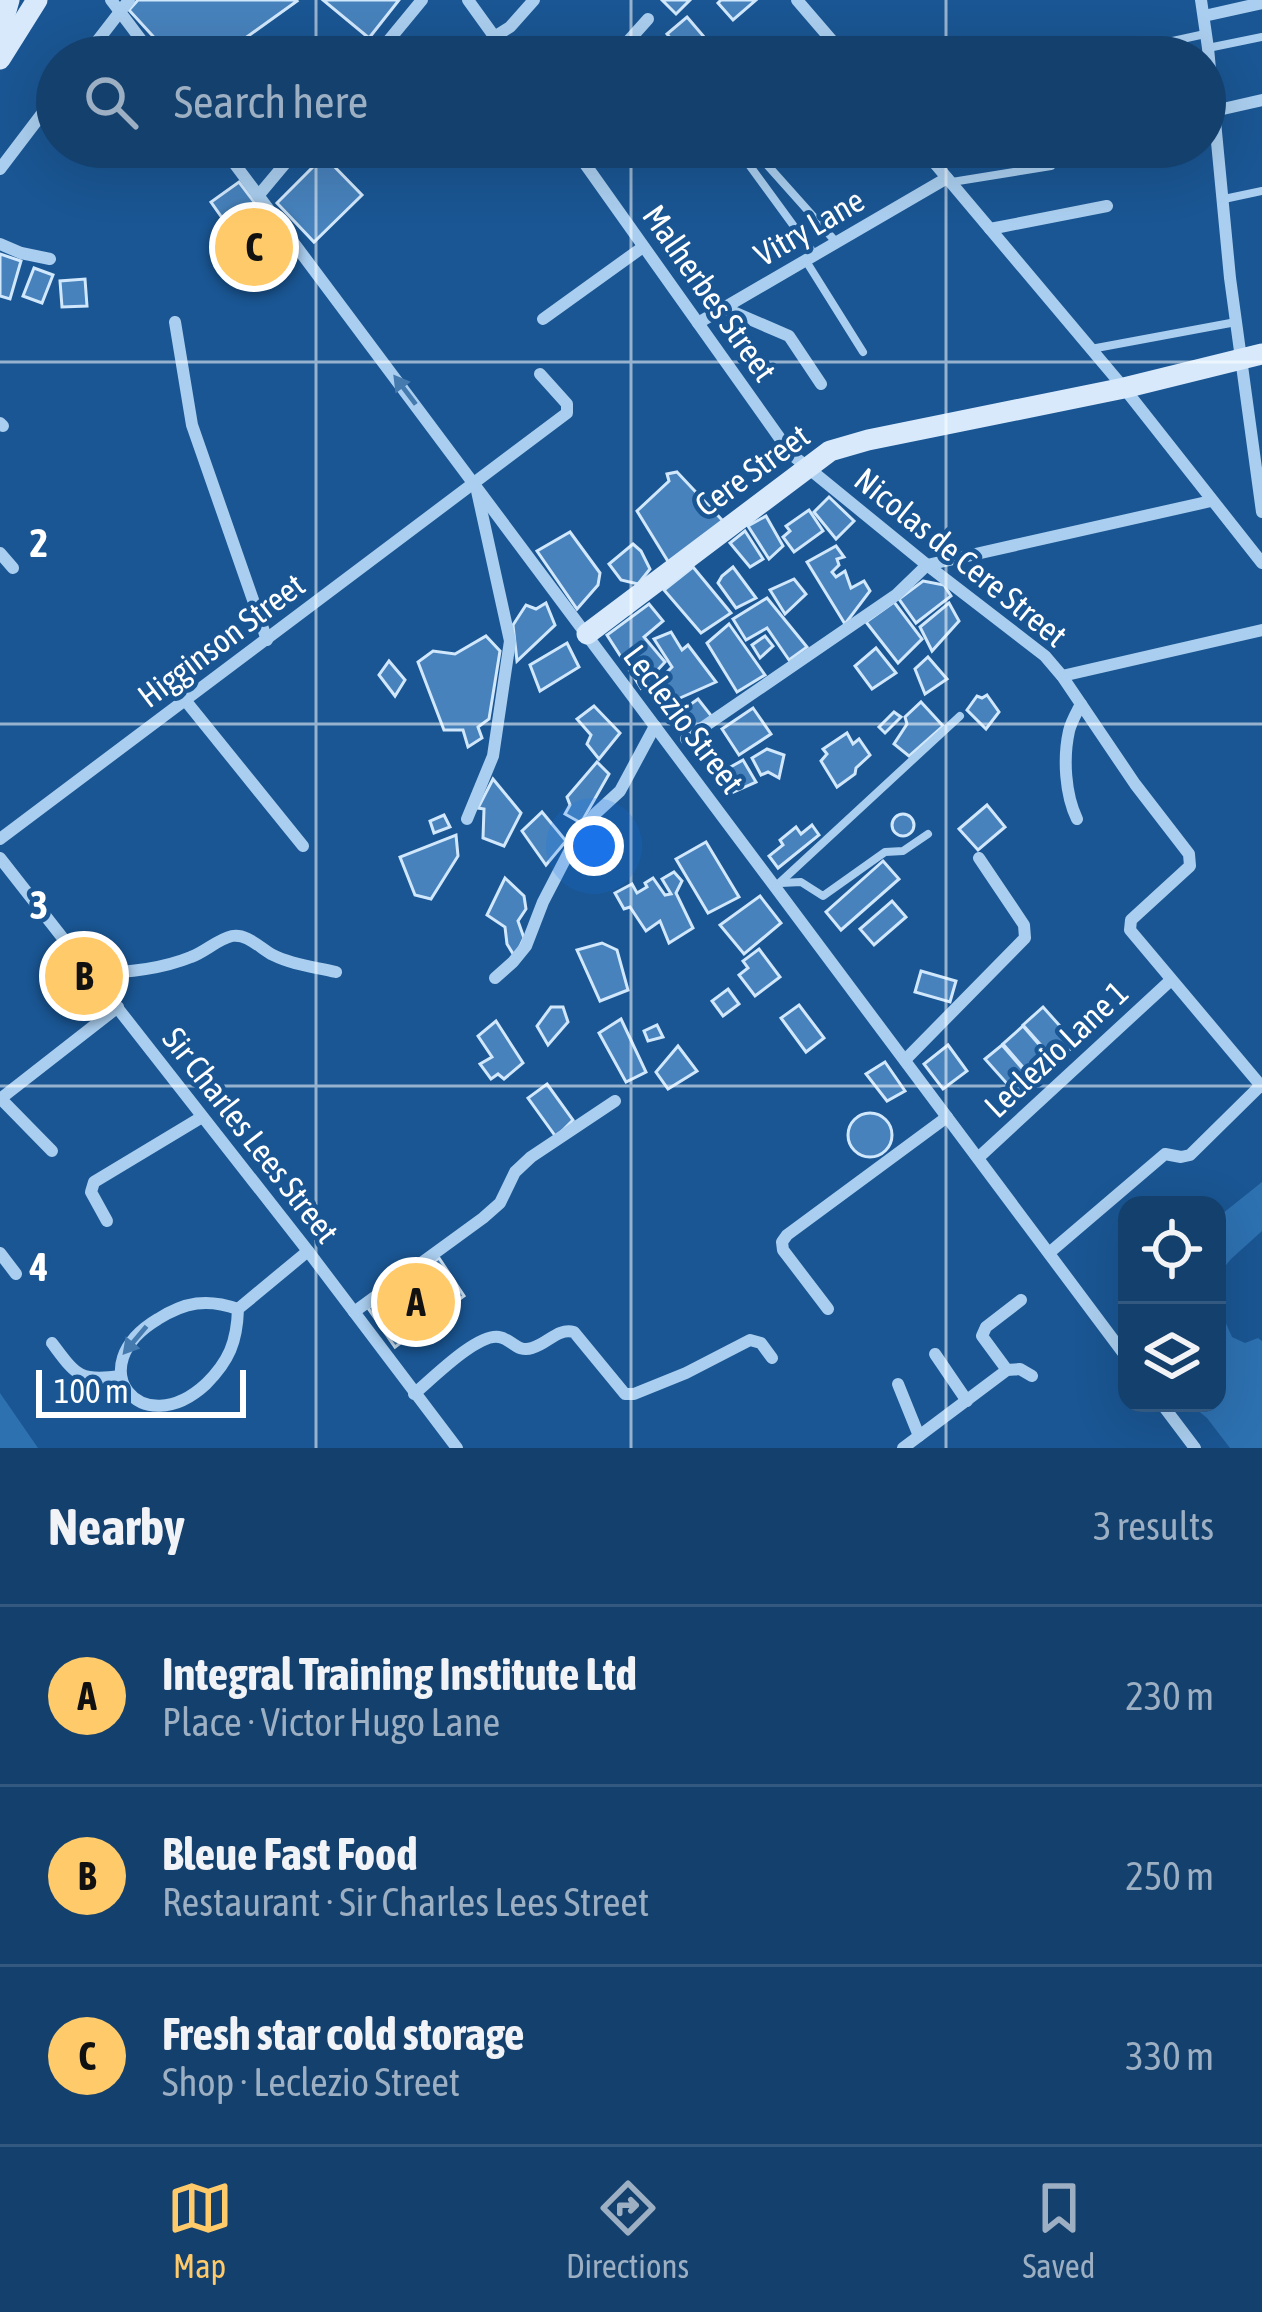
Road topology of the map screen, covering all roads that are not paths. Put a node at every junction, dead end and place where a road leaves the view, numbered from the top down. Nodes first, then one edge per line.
1 (9, 0) edge
2 (37, 0) edge
3 (422, 0) edge
4 (468, 0) edge
5 (533, 0) edge
6 (797, 0) edge
7 (1201, 0) edge
8 (1262, 3) edge
9 (120, 4) edge
10 (1204, 16) junction
11 (648, 19) dead end
12 (0, 32) edge
13 (99, 36) edge
14 (141, 36) edge
15 (392, 36) edge
16 (493, 36) edge
17 (496, 36) edge
18 (633, 36) edge
19 (828, 36) edge
20 (1206, 36) edge
21 (1262, 37) edge
22 (1226, 39) edge
23 (0, 59) edge
24 (1262, 100) edge
25 (1226, 108) edge
26 (36, 122) edge
27 (237, 168) edge
28 (281, 168) edge
29 (587, 168) edge
30 (750, 168) edge
31 (770, 168) edge
32 (939, 168) edge
33 (1036, 168) edge
34 (1219, 168) edge
35 (0, 169) edge
36 (949, 180) junction
37 (1262, 191) edge
38 (258, 196) junction
39 (1222, 200) junction
40 (1107, 206) dead end
41 (990, 229) junction
42 (836, 242) junction
43 (0, 244) edge
44 (644, 247) junction
45 (811, 257) junction
46 (50, 259) dead end
47 (724, 308) junction
48 (543, 319) dead end
49 (175, 322) dead end
50 (1237, 322) junction
51 (698, 323) junction
52 (1091, 349) junction
53 (863, 352) dead end
54 (1252, 356) edge
55 (541, 374) dead end
56 (821, 384) dead end
57 (1124, 388) junction
58 (808, 466) junction
59 (475, 484) junction
60 (1211, 501) junction
61 (1262, 512) edge
62 (0, 554) edge
63 (1262, 563) edge
64 (927, 565) junction
65 (13, 568) dead end
66 (1262, 631) edge
67 (587, 634) junction
68 (267, 640) junction
69 (1063, 676) junction
70 (185, 700) junction
71 (1081, 704) junction
72 (960, 716) dead end
73 (655, 725) junction
74 (686, 739) dead end
75 (466, 819) dead end
76 (1077, 819) dead end
77 (928, 834) dead end
78 (0, 839) edge
79 (303, 846) dead end
80 (0, 858) edge
81 (979, 858) dead end
82 (778, 885) junction
83 (336, 972) dead end
84 (90, 973) junction
85 (495, 978) dead end
86 (1171, 980) junction
87 (118, 1007) junction
88 (904, 1060) junction
89 (1261, 1086) edge
90 (0, 1098) edge
91 (615, 1101) dead end
92 (202, 1117) junction
93 (947, 1117) junction
94 (52, 1151) dead end
95 (978, 1158) junction
96 (107, 1221) dead end
97 (308, 1252) junction
98 (0, 1253) edge
99 (1049, 1253) junction
100 (16, 1274) dead end
101 (1021, 1300) dead end
102 (238, 1309) junction
103 (828, 1309) dead end
104 (354, 1312) junction
105 (52, 1343) dead end
106 (1118, 1346) edge
107 (935, 1354) dead end
108 (772, 1358) dead end
109 (1007, 1370) junction
110 (120, 1376) junction
111 (1032, 1376) dead end
112 (898, 1384) dead end
113 (414, 1394) junction
114 (968, 1401) junction
115 (1168, 1412) edge
116 (919, 1436) junction
117 (457, 1448) edge
118 (903, 1448) edge
119 (1195, 1448) edge

1 - 12 street
2 - 23 street
3 - 15 street
4 - 16 street
5 - 17 street
6 - 19 street
7 - 10 street
8 - 10 street
9 - 13 street
9 - 14 street
10 - 20 street
11 - 18 street
21 - 22 lane
24 - 25 street
26 - 35 street
27 - 38 street, Leclezio Street
28 - 38 street
29 - 44 street, Malherbes Street
30 - 45 lane
31 - 42 lane
32 - 36 street
33 - 36 lane
34 - 39 street
36 - 41 street
36 - 42 street, Vitry Lane
37 - 39 lane
59 -> 38 street, Leclezio Street
39 - 50 street
40 - 41 street
41 - 52 street
42 - 45 street, Vitry Lane
43 - 46 street
44 - 48 street
44 - 51 street, Malherbes Street
45 - 47 street, Vitry Lane
45 - 53 lane
47 - 51 street, Vitry Lane
47 - 56 street
49 - 68 street
50 - 52 lane
50 - 54 street
51 - 58 street, Malherbes Street
52 - 57 street
54 - 57 street, Cere Street
54 - 61 street
55 - 59 street, Higginson Street
57 - 58 street, Cere Street
57 - 60 street
58 - 64 street, Nicolas de Cere Street
58 - 67 street, Cere Street
59 - 67 street, Leclezio Street
59 - 68 street, Higginson Street
59 - 75 street
60 - 63 street
60 - 64 street
62 - 65 street
64 - 69 street, Nicolas de Cere Street
64 - 74 street
66 - 69 street
67 - 73 street, Leclezio Street
68 - 70 street, Higginson Street
69 - 71 street, Nicolas de Cere Street
70 - 78 street, Higginson Street
70 - 79 street
71 - 76 street
71 - 86 street, Nicolas de Cere Street
72 - 82 lane
73 - 82 street, Leclezio Street
73 - 85 street
77 - 82 lane
80 - 84 street, Sir Charles Lees Street
81 - 88 street
82 - 88 street, Leclezio Street
83 - 84 street
84 - 87 street, Sir Charles Lees Street
86 - 89 street
86 - 95 street, Leclezio Lane 1
87 - 90 street
87 - 92 street, Sir Charles Lees Street
88 - 93 street, Leclezio Street
89 - 99 street
90 - 94 street
91 - 104 street
92 - 96 street
92 - 97 street, Sir Charles Lees Street
93 - 95 street, Leclezio Street
93 - 103 street
95 - 99 street, Leclezio Street
97 - 102 street
97 - 104 street, Sir Charles Lees Street
98 - 100 street
99 - 106 street, Leclezio Street
101 - 109 street
102 -> 110 street
102 - 110 street
104 - 113 street, Sir Charles Lees Street
105 - 110 street
107 - 114 street
108 - 113 street
109 - 111 street
109 - 114 street
112 - 116 street
113 - 117 street, Sir Charles Lees Street
114 - 116 street
115 - 119 street
116 - 118 street

